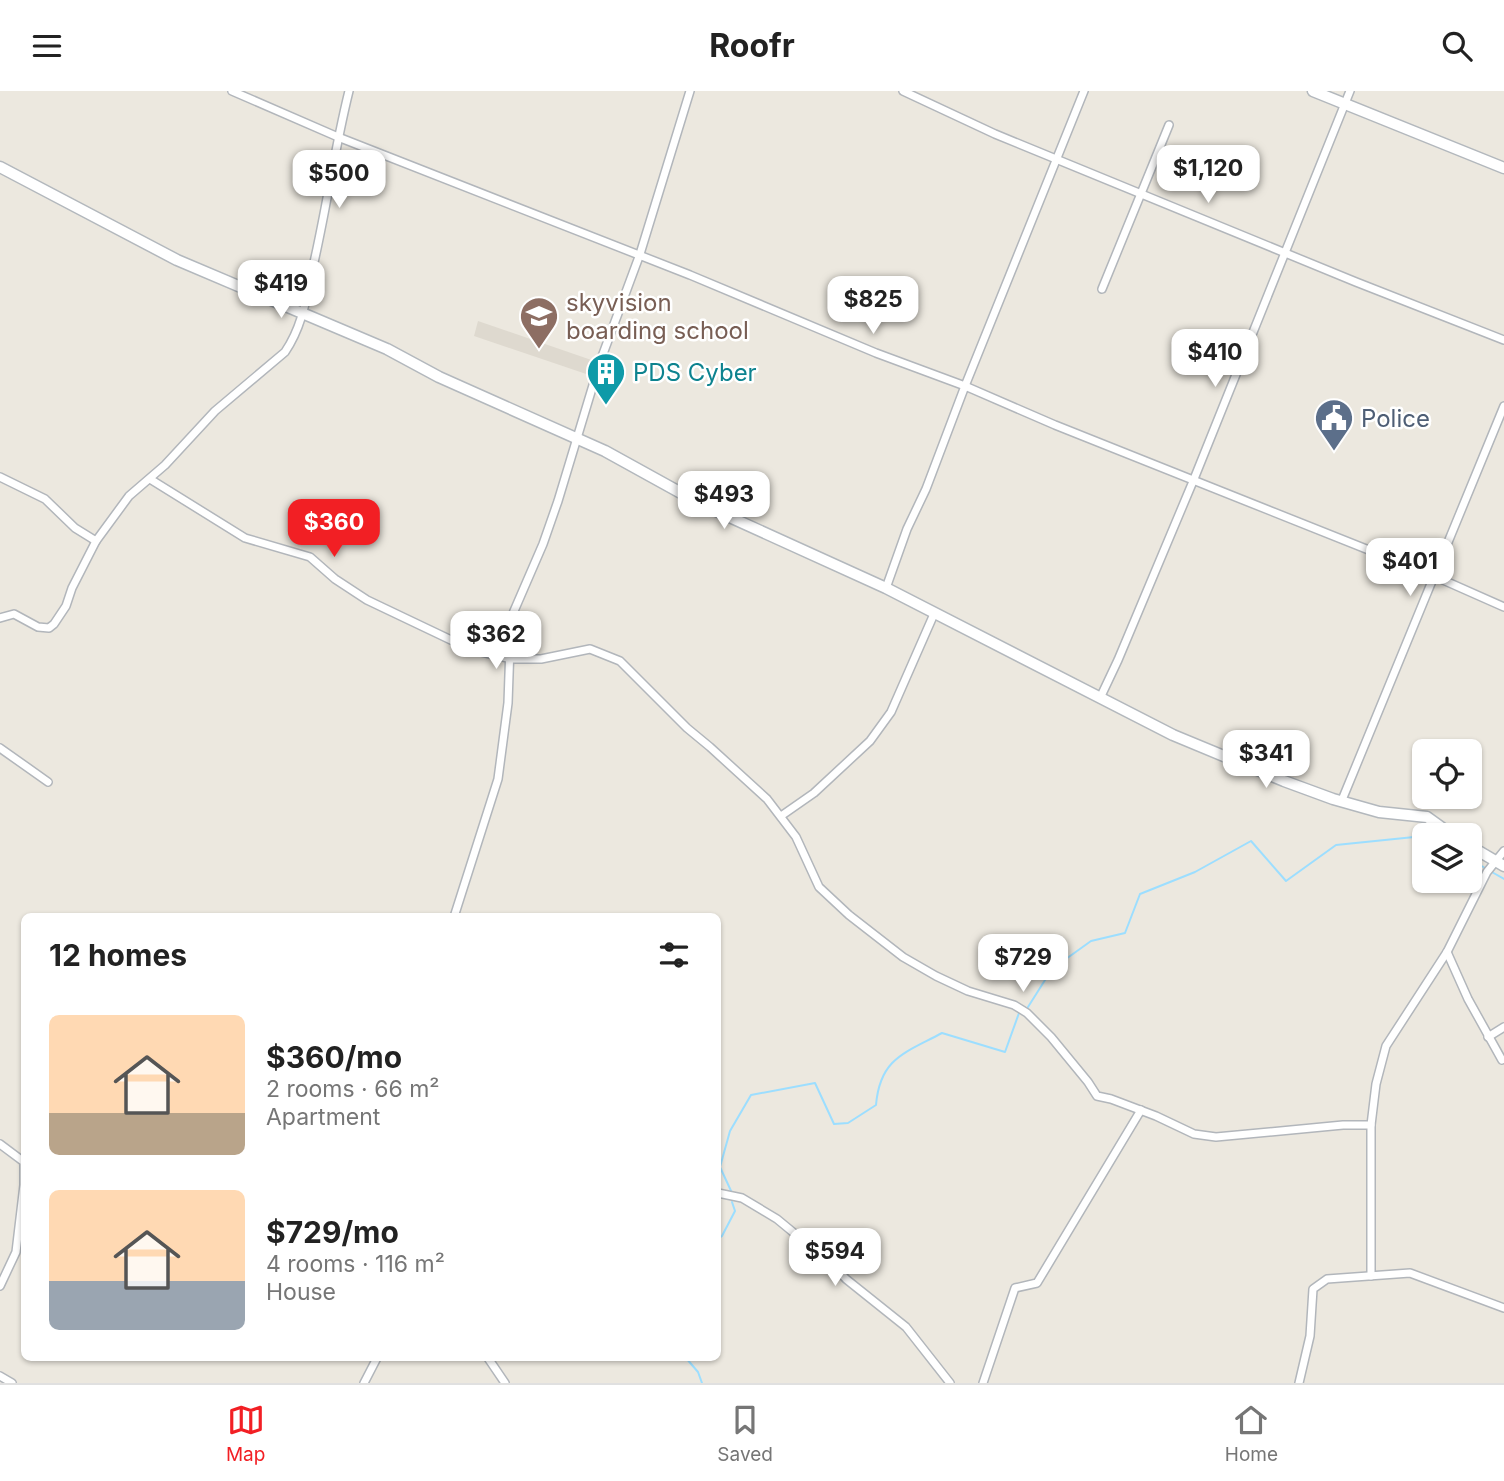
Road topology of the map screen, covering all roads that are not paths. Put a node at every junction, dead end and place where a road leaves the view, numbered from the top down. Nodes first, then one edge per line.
1 (232, 91) edge
2 (349, 91) edge
3 (690, 91) edge
4 (903, 91) edge
5 (1084, 91) edge
6 (1313, 91) edge
7 (1350, 91) edge
8 (1345, 104) junction
9 (1169, 125) dead end
10 (338, 137) junction
11 (1058, 158) junction
12 (0, 167) edge
13 (1504, 168) edge
14 (1142, 193) junction
15 (1287, 253) junction
16 (640, 254) junction
17 (1102, 289) dead end
18 (304, 313) junction
19 (1504, 340) edge
20 (965, 386) junction
21 (1504, 406) edge
22 (577, 438) junction
23 (0, 477) edge
24 (150, 479) junction
25 (1194, 479) junction
26 (96, 541) junction
27 (1434, 576) junction
28 (886, 588) junction
29 (1504, 607) edge
30 (934, 614) junction
31 (0, 618) edge
32 (511, 659) junction
33 (1101, 696) junction
34 (0, 748) edge
35 (48, 782) dead end
36 (1342, 800) junction
37 (781, 816) junction
38 (1435, 823) edge
39 (1504, 851) edge
40 (1482, 853) edge
41 (1500, 864) edge
42 (454, 913) edge
43 (1447, 952) junction
44 (1504, 1027) edge
45 (1488, 1037) junction
46 (1502, 1060) edge
47 (1141, 1110) junction
48 (1371, 1125) junction
49 (0, 1145) edge
50 (21, 1160) edge
51 (721, 1194) edge
52 (21, 1210) edge
53 (1371, 1276) junction
54 (0, 1286) edge
55 (1504, 1308) edge
56 (375, 1361) edge
57 (490, 1361) edge
58 (0, 1376) edge
59 (12, 1383) edge
60 (364, 1383) edge
61 (505, 1383) edge
62 (950, 1383) edge
63 (983, 1383) edge
64 (1299, 1383) edge

1 - 10 street
2 - 10 street
3 - 16 street
4 - 11 street
5 - 11 street
6 - 8 street
7 - 8 street
8 - 13 street
8 - 15 street
9 - 14 street
10 - 16 street
10 - 18 street
11 - 14 street
11 - 20 street
12 - 18 street
14 - 15 street
14 - 17 street
15 - 19 street
15 - 25 street
16 - 20 street
16 - 22 street
18 - 22 street
18 - 24 street
20 - 25 street
20 - 28 street
21 - 27 street
22 - 28 street
22 - 32 street
23 - 26 street
24 - 26 street
24 - 32 street
25 - 27 street
25 - 33 street
26 - 31 street
27 - 29 street
27 - 36 street
28 - 30 street
30 - 33 street
30 - 37 street
32 - 37 street
32 - 42 street
33 - 36 street
34 - 35 street
36 - 38 street
37 - 47 street
39 - 41 street
40 - 41 street
41 - 43 street
43 - 45 street
43 - 48 street
44 - 45 street
45 - 46 street
47 - 48 street
47 - 63 street
48 - 53 street
49 - 50 street
51 - 62 street
52 - 54 street
53 - 55 street
53 - 64 street
56 - 60 street
57 - 61 street
58 - 59 street

